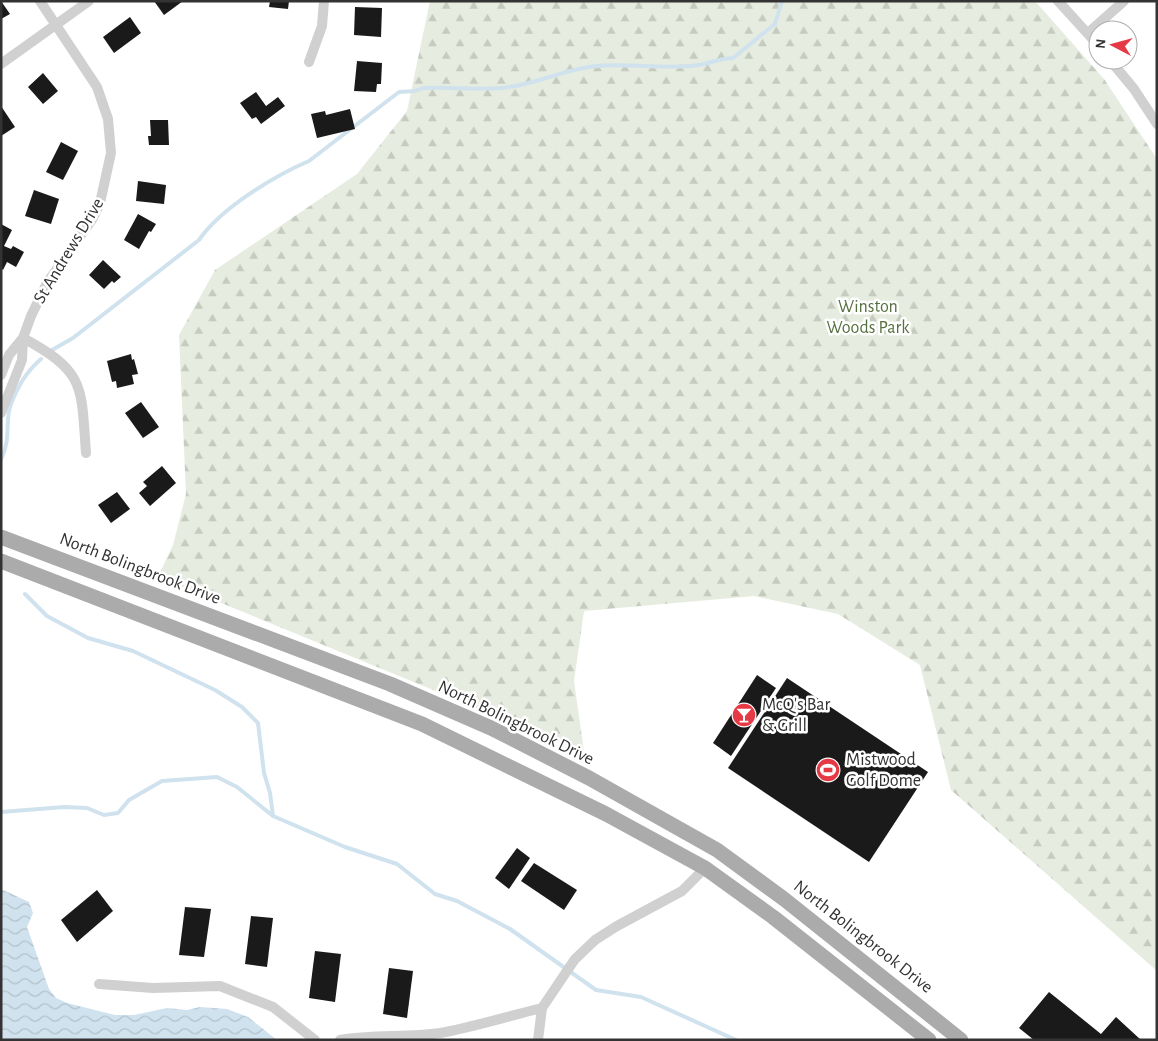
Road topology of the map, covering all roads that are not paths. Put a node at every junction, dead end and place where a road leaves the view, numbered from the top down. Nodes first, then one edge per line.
1 (40, 1) edge
2 (89, 1) edge
3 (324, 1) edge
4 (1058, 1) edge
5 (1124, 1) edge
6 (1103, 20) edge
7 (55, 25) junction
8 (1088, 33) edge
9 (309, 62) dead end
10 (1, 64) edge
11 (1118, 70) edge
12 (1157, 124) edge
13 (23, 338) junction
14 (1, 375) edge
15 (1, 413) edge
16 (86, 453) dead end
17 (1, 536) edge
18 (1, 561) edge
19 (705, 868) junction
20 (99, 984) dead end
21 (542, 1008) junction
22 (315, 1040) edge
23 (340, 1040) edge
24 (538, 1040) edge
25 (930, 1040) edge
26 (962, 1040) edge

1 - 7 street, St Andrews Drive
2 - 7 street
3 - 9 street
4 - 8 street
5 - 6 street
7 - 10 street
7 - 13 street, St Andrews Drive
11 - 12 street
13 - 14 street, St Andrews Drive
13 - 15 street, St Andrews Drive
13 - 16 street
17 - 26 main road, North Bolingbrook Drive
18 - 19 main road
19 - 21 street
19 - 25 main road
20 - 22 street
21 - 23 street
21 - 24 street

